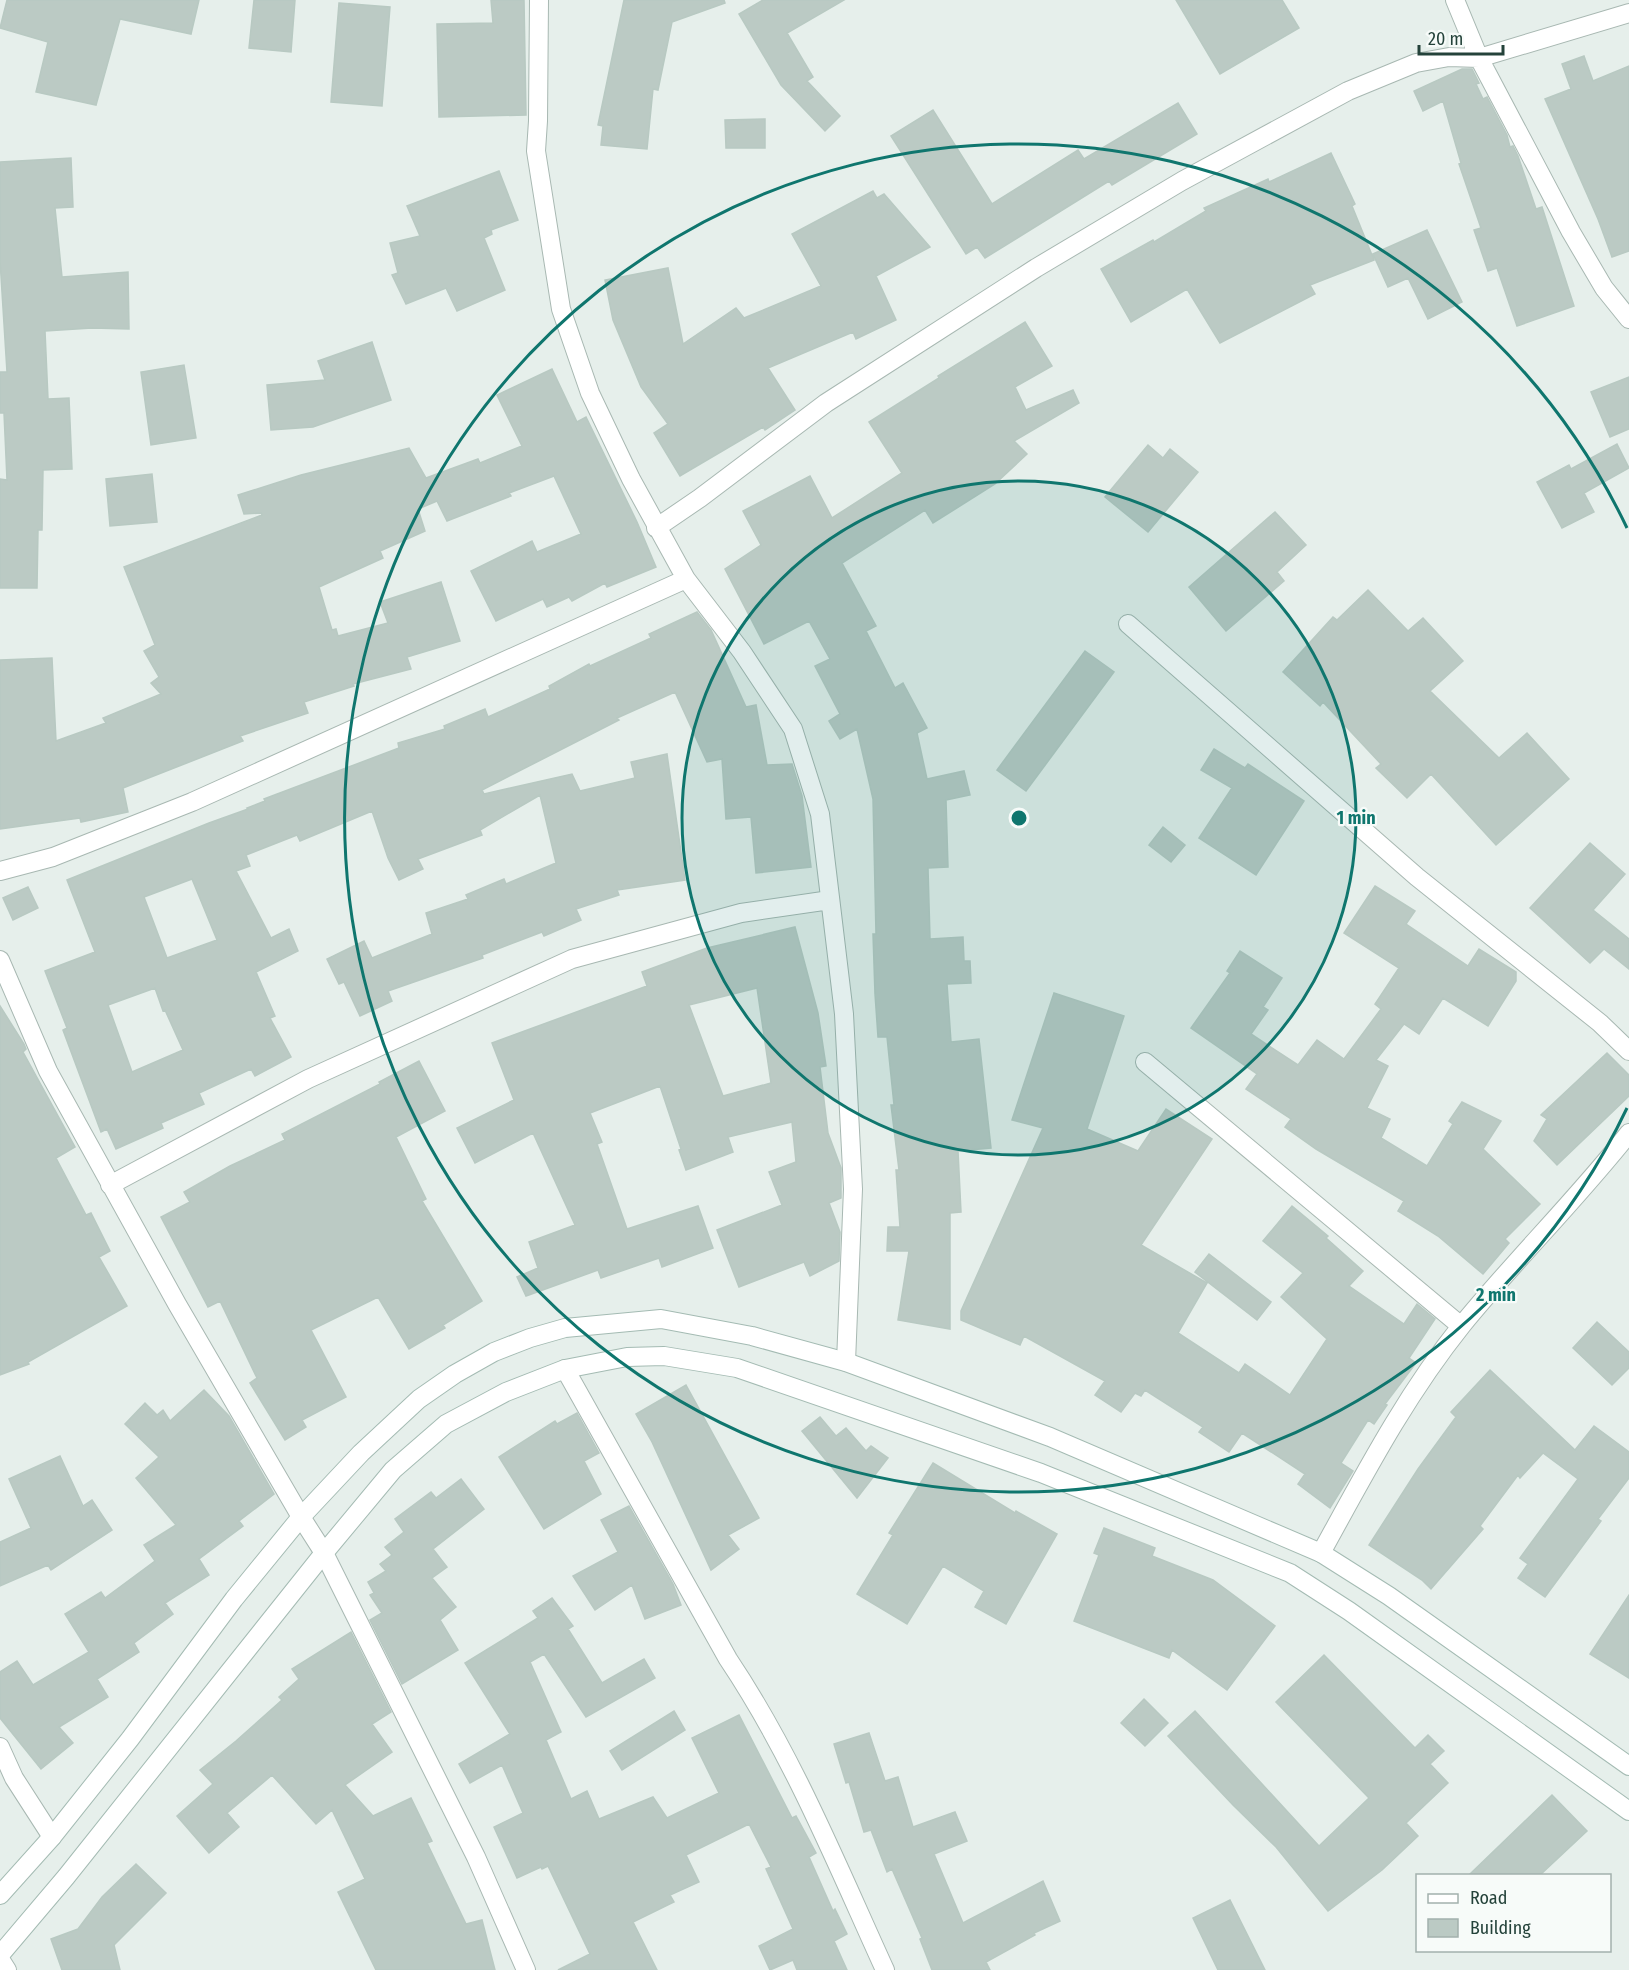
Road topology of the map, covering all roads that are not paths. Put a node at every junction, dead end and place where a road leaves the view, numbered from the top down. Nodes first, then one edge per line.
1 (539, 0) edge
2 (1455, 0) edge
3 (1629, 13) edge
4 (1479, 58) junction
5 (1629, 319) edge
6 (656, 528) junction
7 (686, 579) junction
8 (1128, 624) dead end
9 (0, 872) edge
10 (830, 900) junction
11 (0, 960) edge
12 (1629, 1051) edge
13 (1145, 1062) dead end
14 (1629, 1134) edge
15 (110, 1185) junction
16 (1461, 1326) junction
17 (846, 1362) junction
18 (565, 1369) junction
19 (301, 1517) junction
20 (324, 1552) junction
21 (1321, 1553) junction
22 (0, 1747) edge
23 (1629, 1766) edge
24 (1629, 1811) edge
25 (52, 1837) junction
26 (0, 1895) edge
27 (0, 1957) edge
28 (7, 1970) edge
29 (526, 1970) edge
30 (885, 1970) edge

1 - 6 street
2 - 4 street
3 - 4 street
4 - 5 street
4 - 6 street
6 - 7 street
7 - 9 street
7 - 10 street
8 - 12 street
10 - 15 street
10 - 17 street
11 - 15 street
13 - 16 street
14 - 16 street
15 - 19 street
16 - 21 street
17 - 19 street
17 - 21 street
18 - 20 street
18 - 24 street
18 - 30 street
19 - 20 street
19 - 25 street
20 - 27 street
20 - 29 street
21 - 23 street
22 - 25 street
25 - 26 street
27 - 28 street

